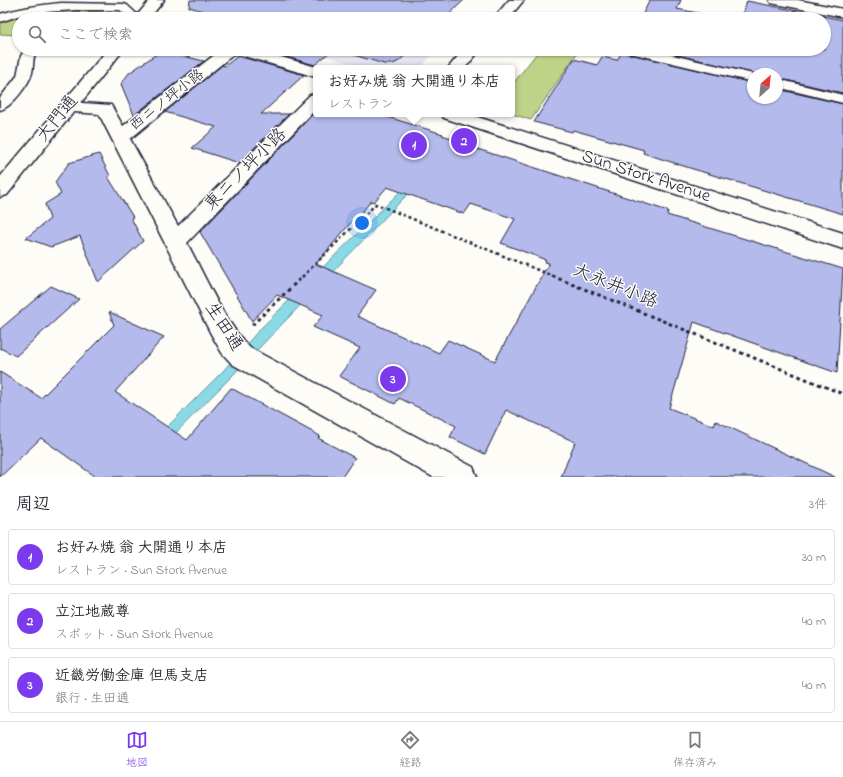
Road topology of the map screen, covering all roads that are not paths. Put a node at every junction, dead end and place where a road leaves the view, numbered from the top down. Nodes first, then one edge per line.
1 (157, 0) edge
2 (516, 0) edge
3 (776, 0) edge
4 (37, 9) junction
5 (15, 12) edge
6 (45, 12) edge
7 (127, 12) edge
8 (147, 12) edge
9 (507, 12) edge
10 (12, 13) edge
11 (843, 13) edge
12 (0, 18) edge
13 (26, 56) edge
14 (110, 56) edge
15 (223, 56) edge
16 (260, 56) edge
17 (467, 56) edge
18 (660, 56) edge
19 (459, 65) edge
20 (313, 71) edge
21 (747, 77) edge
22 (783, 84) edge
23 (843, 99) edge
24 (313, 101) edge
25 (0, 106) edge
26 (68, 107) junction
27 (459, 117) edge
28 (121, 137) junction
29 (0, 190) edge
30 (843, 241) edge
31 (175, 242) junction
32 (462, 477) edge

1 - 8 street
2 - 9 street
3 - 11 street
4 - 5 lane
4 - 6 lane
4 - 7 lane
10 - 12 lane
13 - 25 lane
14 - 26 street, 大門通
15 - 28 street, 西ニノ坪小路
16 - 20 street
17 - 19 street
18 - 21 lane
22 - 23 lane
24 - 31 street, 東ニノ坪小路
26 - 28 street, 生田通
26 - 29 street, 大門通
27 - 30 street, Sun Stork Avenue
28 - 31 street, 生田通
31 - 32 street, 生田通

